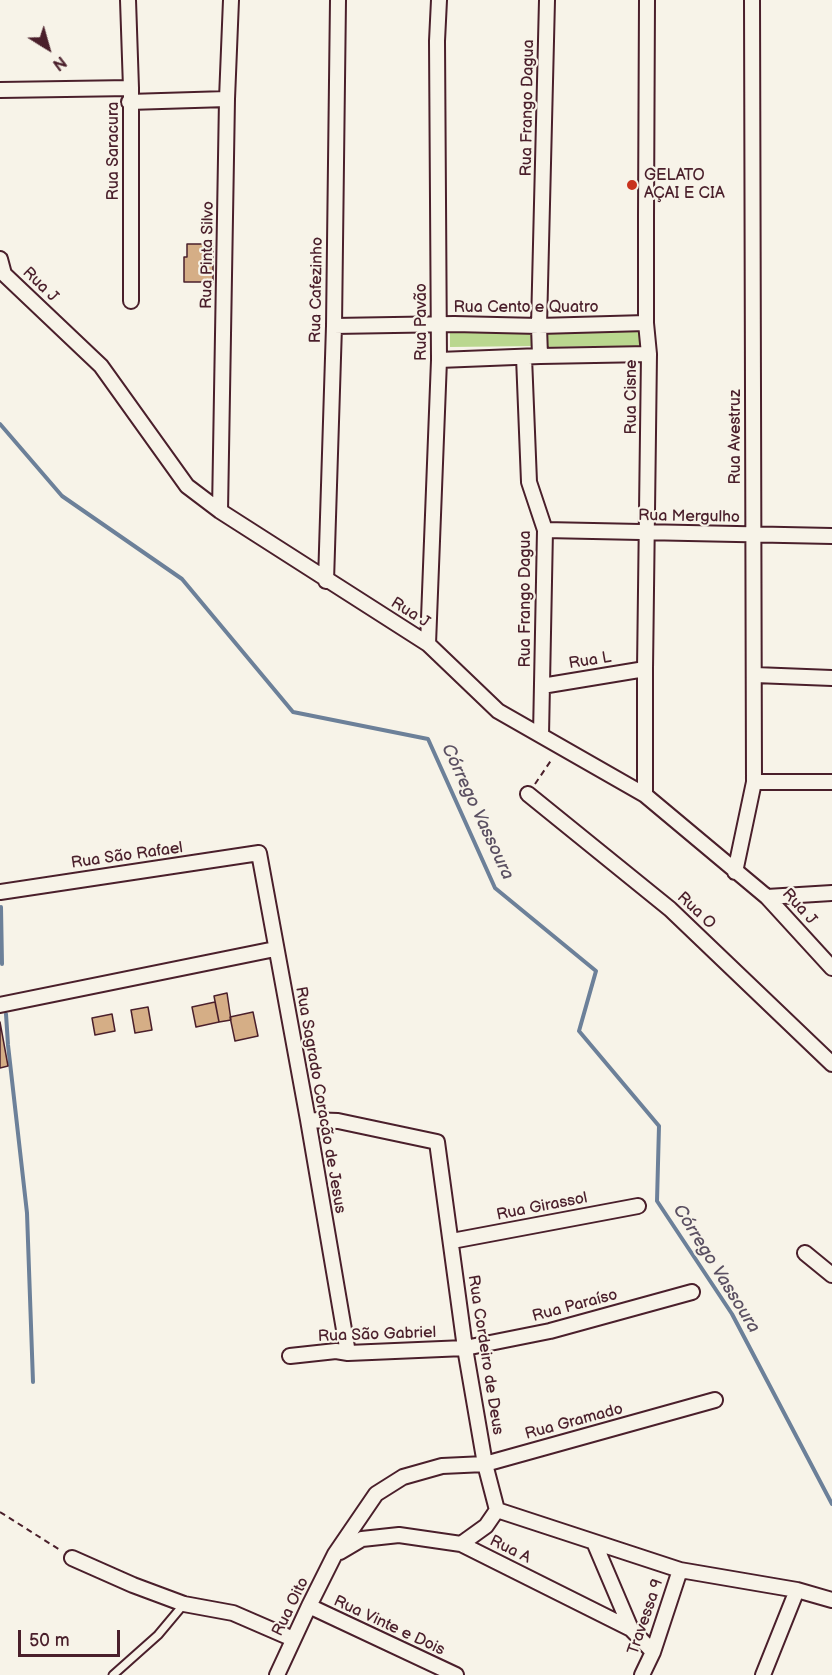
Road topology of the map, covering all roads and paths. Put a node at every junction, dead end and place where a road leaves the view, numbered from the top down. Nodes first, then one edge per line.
1 (128, 0) edge
2 (231, 0) edge
3 (338, 0) edge
4 (439, 0) edge
5 (547, 0) edge
6 (647, 0) edge
7 (752, 0) edge
8 (130, 88) junction
9 (0, 90) edge
10 (227, 99) junction
11 (129, 102) junction
12 (0, 259) edge
13 (2, 275) edge
14 (131, 301) dead end
15 (646, 323) junction
16 (438, 325) junction
17 (334, 326) junction
18 (539, 326) junction
19 (649, 354) junction
20 (540, 356) junction
21 (524, 357) junction
22 (439, 360) junction
23 (220, 511) junction
24 (545, 530) junction
25 (647, 532) junction
26 (753, 535) junction
27 (832, 536) edge
28 (326, 581) junction
29 (428, 644) junction
30 (645, 669) junction
31 (754, 675) junction
32 (832, 678) edge
33 (542, 686) junction
34 (541, 735) junction
35 (561, 746) junction
36 (754, 783) junction
37 (832, 783) edge
38 (528, 794) joint
39 (645, 795) junction
40 (259, 854) joint
41 (735, 872) junction
42 (0, 892) edge
43 (832, 893) edge
44 (767, 897) junction
45 (275, 949) junction
46 (832, 968) edge
47 (0, 1005) edge
48 (832, 1064) edge
49 (308, 1120) junction
50 (638, 1206) dead end
51 (452, 1241) junction
52 (806, 1253) dead end
53 (832, 1275) edge
54 (692, 1292) dead end
55 (465, 1348) junction
56 (348, 1353) junction
57 (290, 1356) dead end
58 (715, 1400) dead end
59 (485, 1464) junction
60 (497, 1510) junction
61 (0, 1512) edge
62 (594, 1542) junction
63 (461, 1544) junction
64 (336, 1554) junction
65 (72, 1558) joint
66 (680, 1570) junction
67 (797, 1590) junction
68 (832, 1600) edge
69 (184, 1604) junction
70 (309, 1606) junction
71 (631, 1629) junction
72 (293, 1639) junction
73 (653, 1652) junction
74 (113, 1675) edge
75 (277, 1675) edge
76 (456, 1675) edge
77 (642, 1675) edge
78 (763, 1675) edge

1 - 8 street, Rua Saracura
2 - 10 street, Rua Pinta Silvo
3 - 17 street, Rua Cafezinho
4 - 16 street, Rua Pavão
5 - 18 street, Rua Frango Dagua
6 - 15 street, Rua Cisne
7 - 26 street, Rua Avestruz
8 - 9 street
8 - 11 street, Rua Saracura
10 - 11 street
10 - 23 street, Rua Pinta Silvo
11 - 14 street, Rua Saracura
12 - 13 street, Rua J
13 - 23 street, Rua J
15 - 18 street, Rua Cento e Quatro
15 - 19 street, Rua Cisne
16 - 17 street, Rua Cento e Quatro
16 - 18 street, Rua Cento e Quatro
16 - 22 street, Rua Pavão
17 - 28 street, Rua Cafezinho
18 - 20 street, Rua Frango Dagua
19 - 20 street
19 - 25 street, Rua Cisne
20 - 21 street
21 - 22 street
21 - 24 street, Rua Frango Dagua
22 - 29 street, Rua Pavão
23 - 28 street, Rua J
24 - 25 street, Rua Mergulho
24 - 33 street, Rua Frango Dagua
25 - 26 street, Rua Mergulho
25 - 30 street, Rua Cisne
26 - 27 street, Rua Mergulho
26 - 31 street, Rua Avestruz
28 - 29 street, Rua J
29 - 34 street, Rua J
30 - 33 street, Rua L
30 - 39 street, Rua Cisne
31 - 32 street
31 - 36 street, Rua Avestruz
33 - 34 street, Rua Frango Dagua
34 - 35 street, Rua J
35 - 38 path
35 - 39 street, Rua J
36 - 37 street
36 - 41 street, Rua Avestruz
38 - 48 street, Rua O
39 - 41 street, Rua J
40 - 42 street, Rua São Rafael
40 - 45 street, Rua Sagrado Coracão de Jesus
41 - 44 street, Rua J
43 - 44 street
44 - 46 street, Rua J
45 - 47 street
45 - 49 street, Rua Sagrado Coracão de Jesus
49 - 51 street, Rua Cordeiro de Deus
49 - 56 street, Rua Sagrado Coracão de Jesus
50 - 51 street, Rua Girassol
51 - 55 street, Rua Cordeiro de Deus
52 - 53 street
54 - 55 street, Rua Paraíso
55 - 56 street, Rua São Gabriel
55 - 59 street, Rua Cordeiro de Deus
56 - 57 street, Rua São Gabriel
58 - 59 street, Rua Gramado
59 - 60 street, Rua Cordeiro de Deus
59 - 64 street, Rua Gramado
60 - 62 street
60 - 63 street
61 - 65 path
62 - 66 street
62 - 71 street
63 - 64 street, Rua A
63 - 71 street, Rua A
64 - 70 street, Rua Oito
65 - 69 street
66 - 67 street
66 - 73 street, Travessa 9
67 - 68 street
67 - 78 street
69 - 72 street
69 - 74 lane
70 - 72 street, Rua Oito
70 - 76 street, Rua Vinte e Dois
71 - 73 street, Rua A
72 - 75 street, Rua Oito
73 - 77 street, Travessa 9

